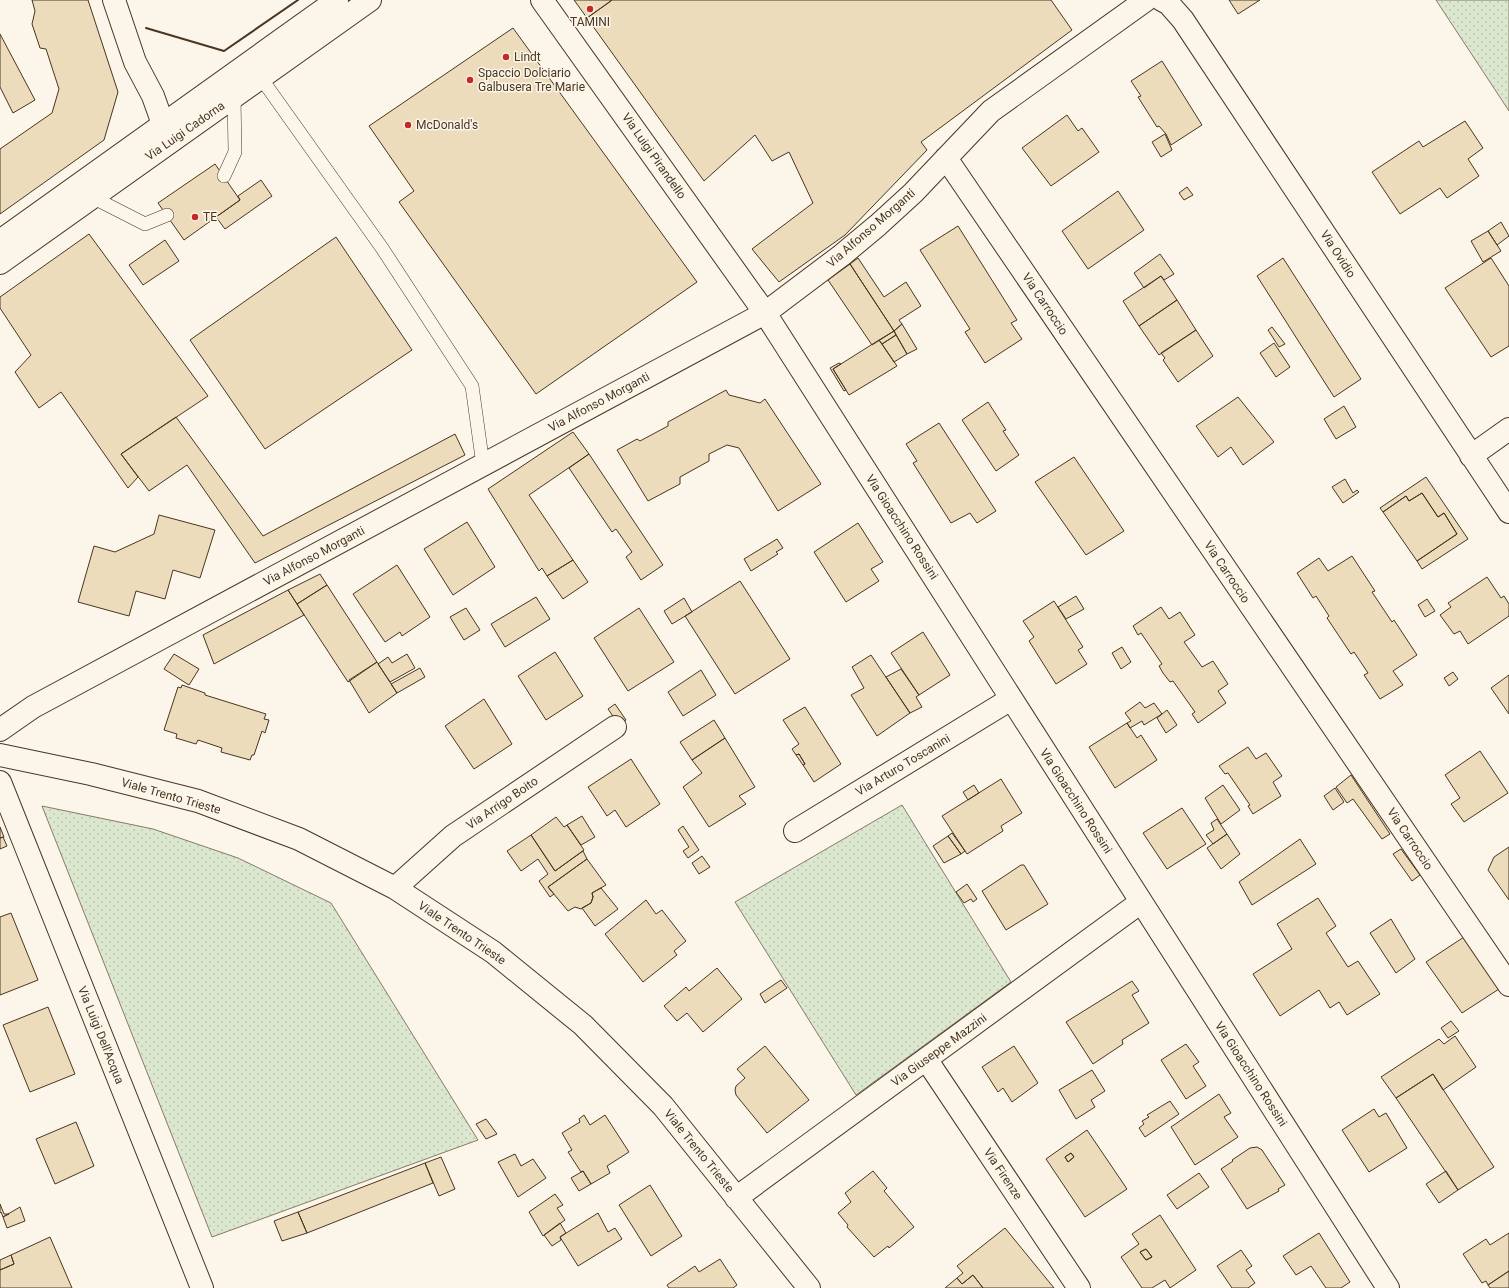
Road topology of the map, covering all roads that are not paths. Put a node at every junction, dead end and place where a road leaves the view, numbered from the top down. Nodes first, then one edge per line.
1 (114, 0) edge
2 (337, 0) edge
3 (370, 0) edge
4 (542, 0) edge
5 (1146, 0) edge
6 (1162, 0) edge
7 (261, 78) junction
8 (234, 97) junction
9 (163, 124) junction
10 (946, 158) junction
11 (224, 176) dead end
12 (92, 197) junction
13 (167, 215) dead end
14 (0, 241) edge
15 (0, 263) edge
16 (765, 313) junction
17 (1509, 429) edge
18 (1471, 456) junction
19 (483, 465) junction
20 (1509, 512) edge
21 (1012, 699) junction
22 (615, 727) dead end
23 (0, 730) edge
24 (0, 755) edge
25 (0, 782) edge
26 (795, 831) dead end
27 (396, 888) junction
28 (1141, 902) junction
29 (1509, 985) edge
30 (926, 1059) junction
31 (736, 1198) junction
32 (202, 1288) edge
33 (809, 1288) edge
34 (1079, 1288) edge
35 (1388, 1288) edge

1 - 9 street
2 - 9 street, Via Luigi Cadorna
3 - 7 street, Via Luigi Cadorna
4 - 16 street, Via Luigi Pirandello
5 - 10 street, Via Alfonso Morganti
6 - 18 street, Via Ovidio
7 - 8 street, Via Luigi Cadorna
7 - 19 lane
8 - 11 lane
8 - 12 street, Via Luigi Cadorna
9 - 14 street, Via Luigi Cadorna
10 - 16 street, Via Alfonso Morganti
10 - 29 street, Via Carroccio
12 - 13 lane
12 - 15 street, Via Luigi Cadorna
16 - 19 street, Via Alfonso Morganti
16 - 21 street, Via Gioacchino Rossini
17 - 18 street
18 - 20 street, Via Ovidio
19 - 23 street, Via Alfonso Morganti
21 - 26 street, Via Arturo Toscanini
21 - 28 street, Via Gioacchino Rossini
22 - 27 street, Via Arrigo Boito
24 - 27 street, Viale Trento Trieste
25 - 32 street, Via Luigi Dell'Acqua
27 - 31 street, Viale Trento Trieste
28 - 30 street, Via Giuseppe Mazzini
28 - 35 street, Via Gioacchino Rossini
30 - 31 street, Via Giuseppe Mazzini
30 - 34 street, Via Firenze
31 - 33 street, Viale Trento Trieste

